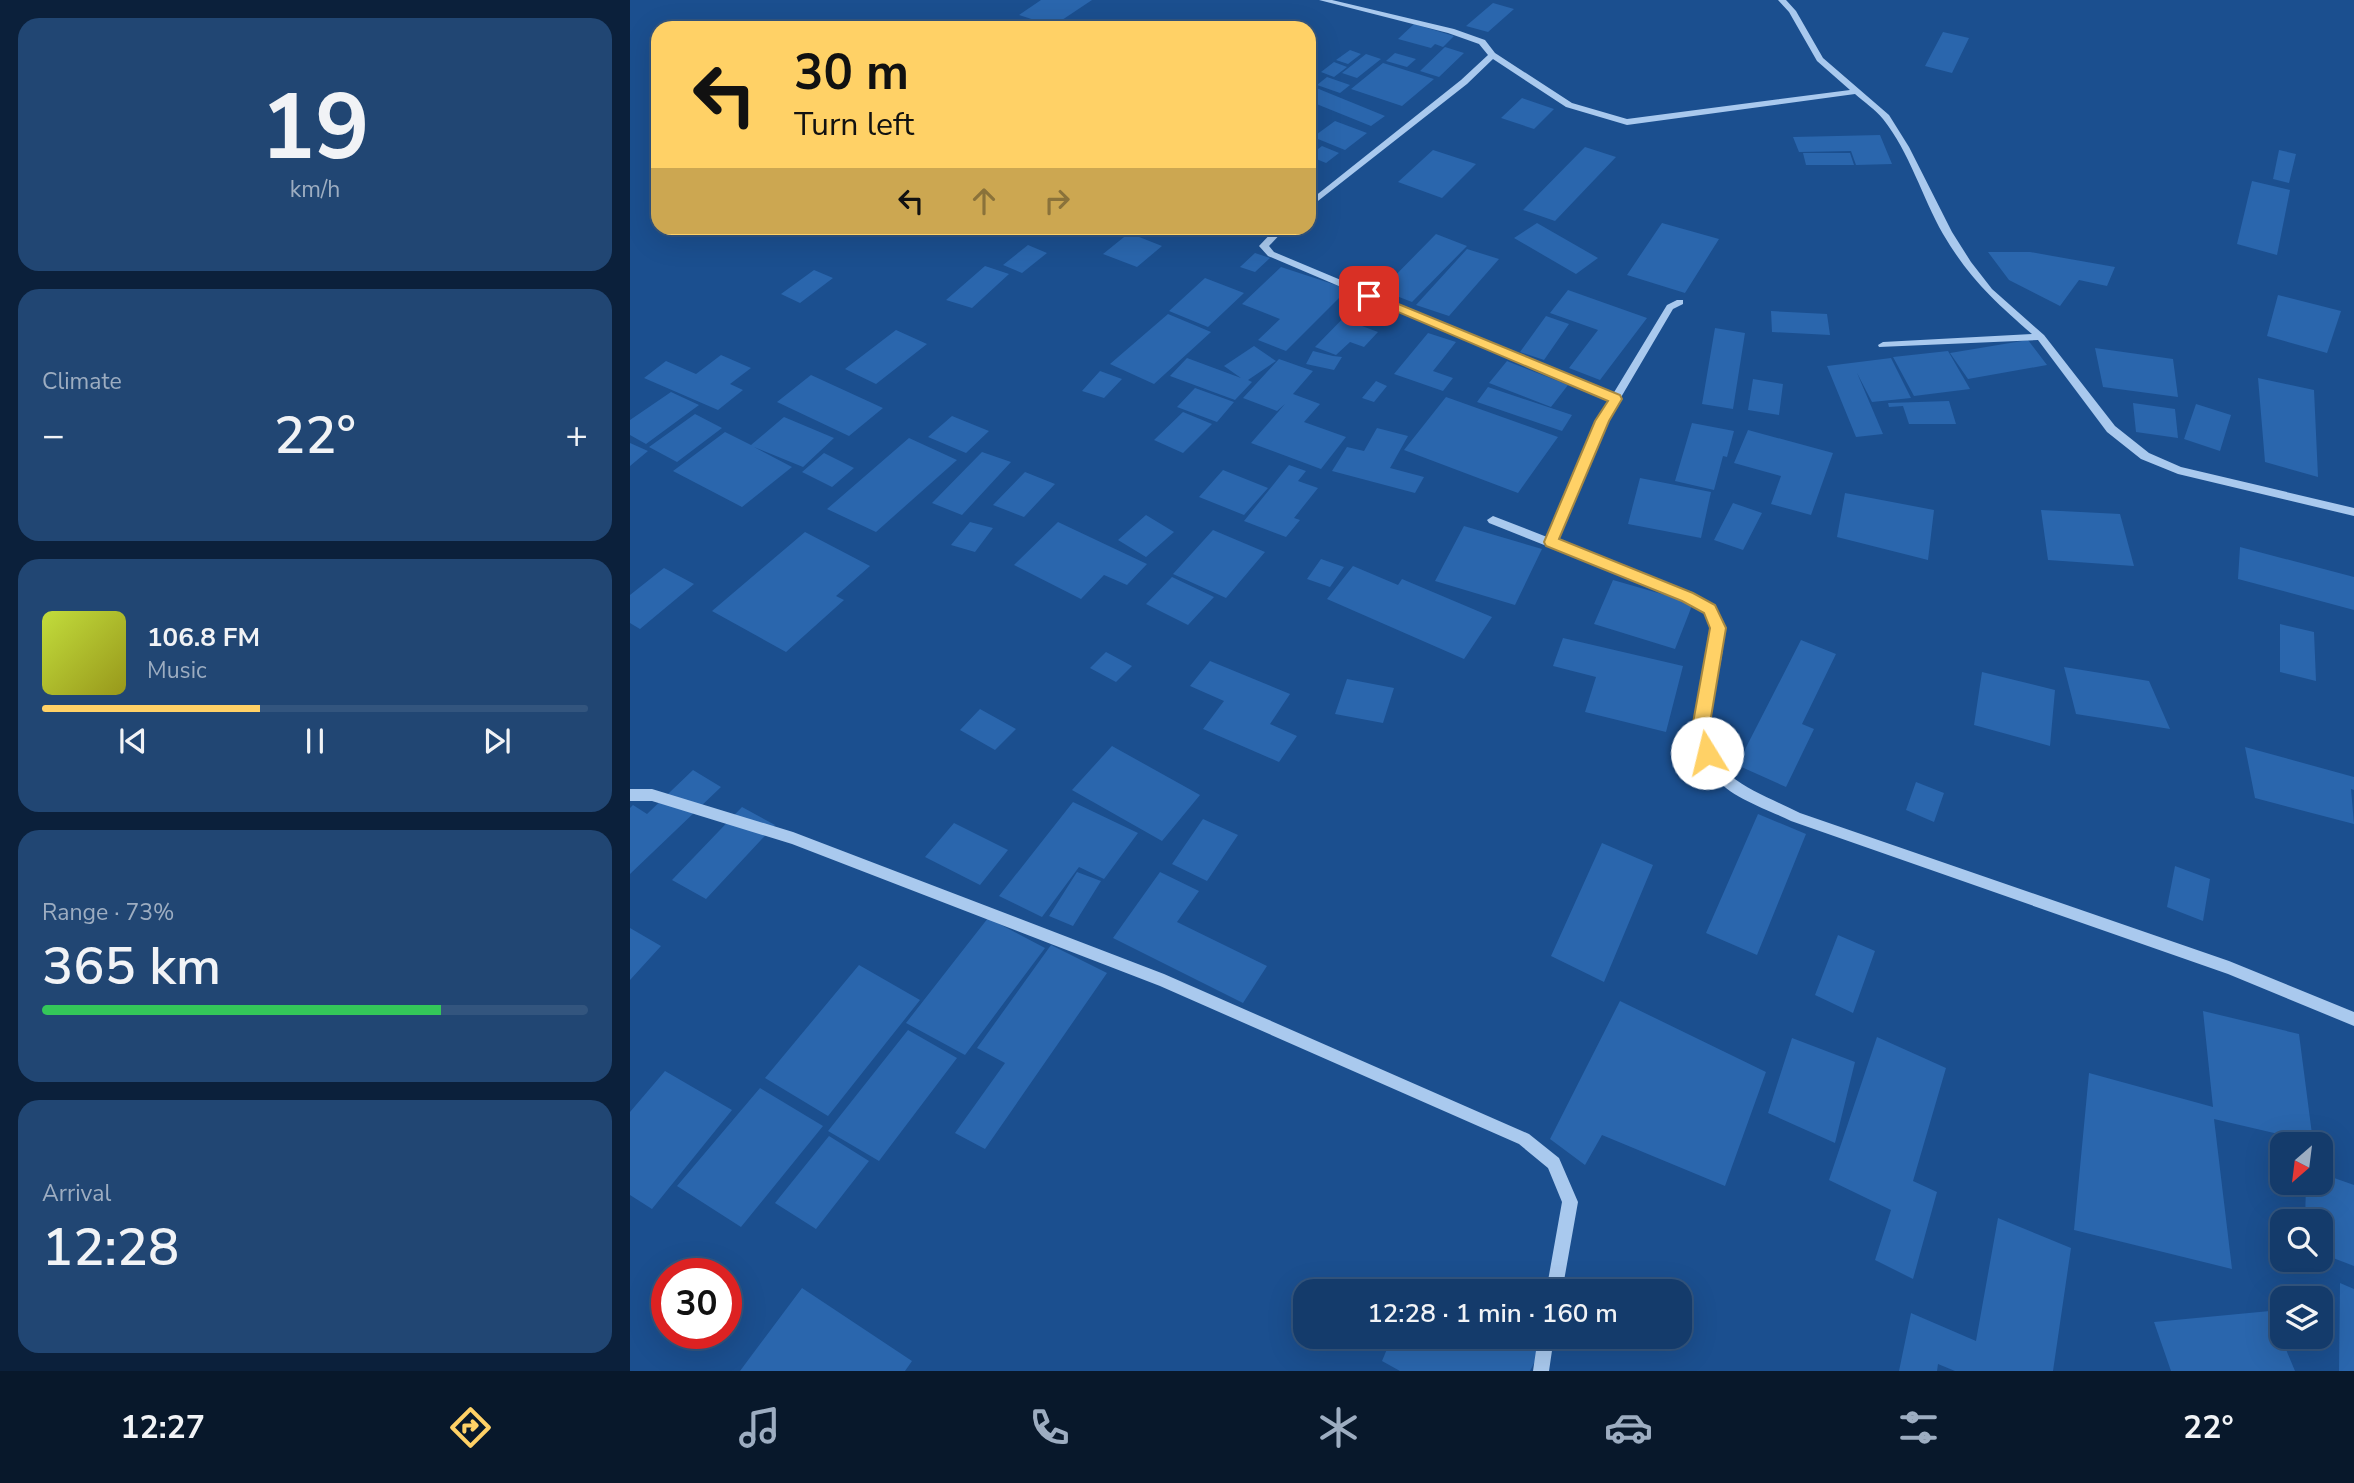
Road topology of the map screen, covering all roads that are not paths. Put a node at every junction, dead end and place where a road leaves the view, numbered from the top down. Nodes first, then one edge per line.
1 (1323, 0) edge
2 (1782, 0) edge
3 (1492, 55) junction
4 (1854, 92) junction
5 (1316, 199) edge
6 (1274, 235) edge
7 (1680, 302) dead end
8 (2041, 337) junction
9 (1883, 345) dead end
10 (1615, 399) junction
11 (2354, 512) edge
12 (1493, 520) dead end
13 (1551, 542) junction
14 (630, 795) edge
15 (2354, 1019) edge
16 (1556, 1279) edge
17 (1544, 1349) edge
18 (1541, 1371) edge

1 - 3 street
2 - 4 street
3 - 4 street
3 - 5 street
4 - 8 street
6 - 10 street
7 - 10 street
8 - 9 street
8 - 11 street
10 - 13 street
12 - 13 street
13 - 15 street
14 - 16 street
17 - 18 street

